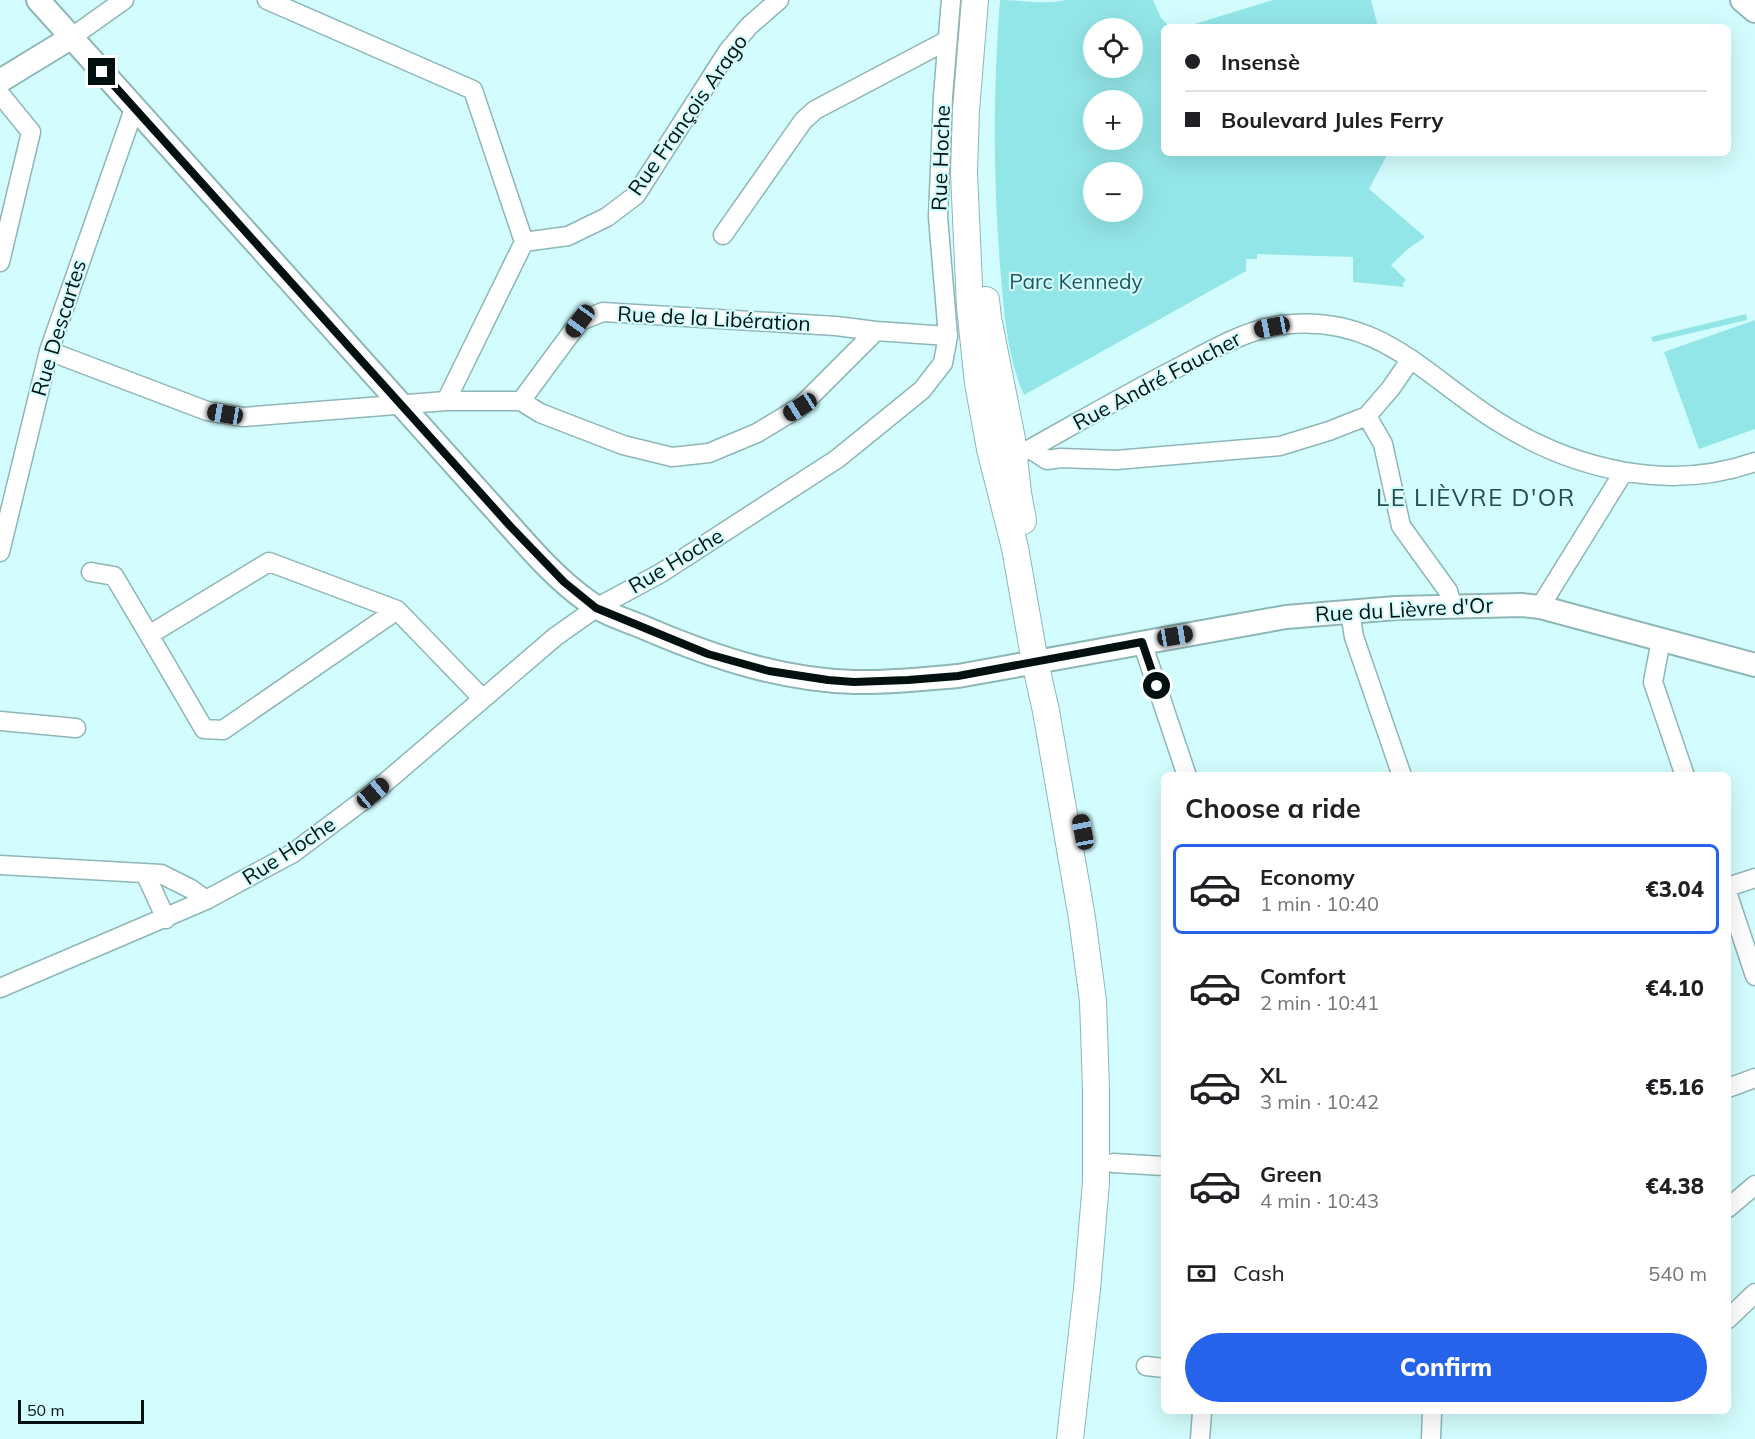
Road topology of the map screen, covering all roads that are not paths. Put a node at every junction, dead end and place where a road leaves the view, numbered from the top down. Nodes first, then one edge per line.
1 (38, 0) edge
2 (124, 0) edge
3 (267, 0) edge
4 (779, 0) edge
5 (951, 0) edge
6 (975, 0) edge
7 (989, 0) edge
8 (1742, 0) edge
9 (1755, 11) edge
10 (72, 37) junction
11 (946, 41) junction
12 (0, 81) edge
13 (0, 94) edge
14 (134, 109) junction
15 (723, 235) dead end
16 (524, 242) junction
17 (0, 262) edge
18 (876, 332) junction
19 (948, 336) junction
20 (49, 351) junction
21 (1411, 358) junction
22 (446, 401) junction
23 (521, 402) junction
24 (401, 404) junction
25 (1367, 416) junction
26 (1012, 455) junction
27 (1755, 462) edge
28 (1623, 473) junction
29 (0, 552) edge
30 (91, 572) dead end
31 (1453, 607) junction
32 (1540, 607) junction
33 (596, 608) junction
34 (397, 610) junction
35 (1350, 612) junction
36 (149, 635) junction
37 (1661, 640) junction
38 (1142, 642) junction
39 (1041, 661) junction
40 (1755, 665) edge
41 (482, 698) junction
42 (0, 721) edge
43 (76, 728) dead end
44 (1186, 772) edge
45 (1401, 772) edge
46 (1680, 772) edge
47 (0, 865) edge
48 (145, 873) junction
49 (1755, 878) edge
50 (1731, 886) edge
51 (206, 900) junction
52 (1731, 904) edge
53 (166, 918) junction
54 (1755, 976) edge
55 (0, 988) edge
56 (1755, 1078) edge
57 (1731, 1087) edge
58 (1113, 1163) junction
59 (1161, 1166) edge
60 (1755, 1185) edge
61 (1731, 1205) edge
62 (1755, 1293) edge
63 (1731, 1316) edge
64 (1202, 1414) edge
65 (1432, 1414) edge
66 (1071, 1439) edge
67 (1085, 1439) edge
68 (1200, 1439) edge
69 (1431, 1439) edge

1 - 10 street, Rue du Lièvre d'Or
2 - 10 street
3 - 16 street
4 - 16 street, Rue François Arago
5 - 11 street, Rue Hoche
6 - 26 main road
7 - 26 main road
8 - 9 street
10 - 12 street
10 - 14 street, Rue du Lièvre d'Or
11 - 15 street
11 - 19 street, Rue Hoche
13 - 17 street
14 - 20 street, Rue Descartes
14 - 24 street, Rue du Lièvre d'Or
16 - 22 street
18 - 19 street, Rue de la Libération
18 - 23 street, Rue de la Libération
18 - 23 street
19 - 33 street, Rue Hoche
20 - 24 street
20 - 29 street, Rue Descartes
21 - 25 street
21 - 26 street, Rue André Faucher
21 - 28 street, Rue André Faucher
22 - 23 street
22 - 24 street
24 - 33 street, Rue du Lièvre d'Or
25 - 26 street
25 - 31 street
26 - 39 main road
27 - 28 street, Rue André Faucher
28 - 32 street
30 - 36 street
31 - 32 street, Rue du Lièvre d'Or
31 - 35 street, Rue du Lièvre d'Or
32 - 37 street, Rue du Lièvre d'Or
33 - 39 street, Rue du Lièvre d'Or
33 - 41 street, Rue Hoche
34 - 36 street
34 - 36 street
34 - 41 street
35 - 38 street, Rue du Lièvre d'Or
35 - 45 street
37 - 40 street, Rue du Lièvre d'Or
37 - 46 street
38 - 39 street, Rue du Lièvre d'Or
38 - 44 street
39 - 58 main road
39 - 66 main road
41 - 51 street, Rue Hoche
42 - 43 street
47 - 48 street
48 - 51 street
48 - 53 street
49 - 50 street
51 - 53 street, Rue Hoche
52 - 54 street
53 - 55 street, Rue Hoche
56 - 57 street
58 - 59 street
58 - 67 main road
60 - 61 street
62 - 63 street
64 - 68 street
65 - 69 street

